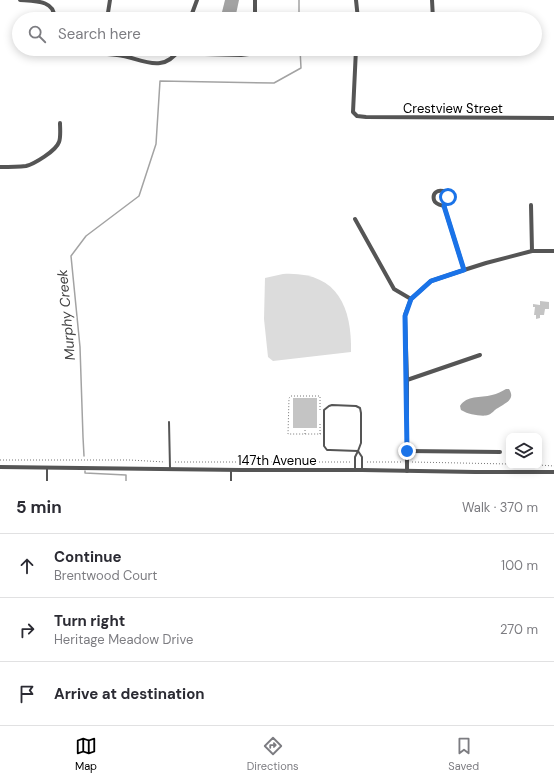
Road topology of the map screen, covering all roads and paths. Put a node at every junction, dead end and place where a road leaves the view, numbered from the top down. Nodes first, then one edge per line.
1 (20, 0) edge
2 (110, 0) edge
3 (197, 0) edge
4 (255, 0) edge
5 (356, 0) edge
6 (432, 0) edge
7 (54, 12) edge
8 (108, 12) edge
9 (193, 12) edge
10 (255, 12) edge
11 (357, 12) edge
12 (433, 12) edge
13 (128, 56) edge
14 (175, 56) edge
15 (356, 56) edge
16 (554, 118) edge
17 (60, 123) dead end
18 (0, 167) edge
19 (531, 205) dead end
20 (444, 206) dead end
21 (355, 219) dead end
22 (532, 251) junction
23 (554, 251) edge
24 (464, 270) junction
25 (411, 299) junction
26 (480, 355) dead end
27 (407, 380) junction
28 (320, 410) dead end
29 (169, 422) dead end
30 (288, 423) junction
31 (293, 423) dead end
32 (317, 424) dead end
33 (305, 428) dead end
34 (305, 434) junction
35 (320, 434) junction
36 (323, 434) junction
37 (358, 451) junction
38 (407, 451) junction
39 (500, 452) dead end
40 (0, 460) edge
41 (169, 462) junction
42 (355, 462) junction
43 (362, 462) junction
44 (407, 462) junction
45 (506, 464) edge
46 (542, 465) edge
47 (554, 466) edge
48 (0, 467) edge
49 (48, 467) junction
50 (170, 468) junction
51 (230, 470) junction
52 (355, 470) junction
53 (362, 470) junction
54 (408, 471) junction
55 (554, 472) edge
56 (47, 481) edge
57 (231, 481) edge

1 - 7 street
2 - 8 street
3 - 9 street
4 - 10 street
5 - 11 street
6 - 12 street
13 - 14 street
15 - 16 street, Crestview Street
17 - 18 street
19 - 22 street
20 - 24 street
21 - 25 street
22 - 23 street
22 - 24 street
24 - 25 street
25 - 27 street
26 - 27 street
27 - 38 street
28 - 30 path
29 - 41 lane
30 - 31 path
30 - 34 path
32 - 35 path
33 - 34 path
34 - 35 path
35 - 36 path
36 - 37 lane
36 - 37 lane
37 - 42 lane
37 - 43 lane
38 - 39 street
38 - 44 street
40 - 41 path
41 - 42 path
41 - 50 lane
42 - 52 lane
43 - 44 path
43 - 53 lane
44 - 45 path
44 - 54 street
46 - 47 path
48 - 49 street, 147th Avenue
49 - 50 street, 147th Avenue
49 - 56 lane
50 - 51 street, 147th Avenue
51 - 52 street, 147th Avenue
51 - 57 lane
52 - 53 street, 147th Avenue
53 - 54 street, 147th Avenue
54 - 55 street, 147th Avenue

